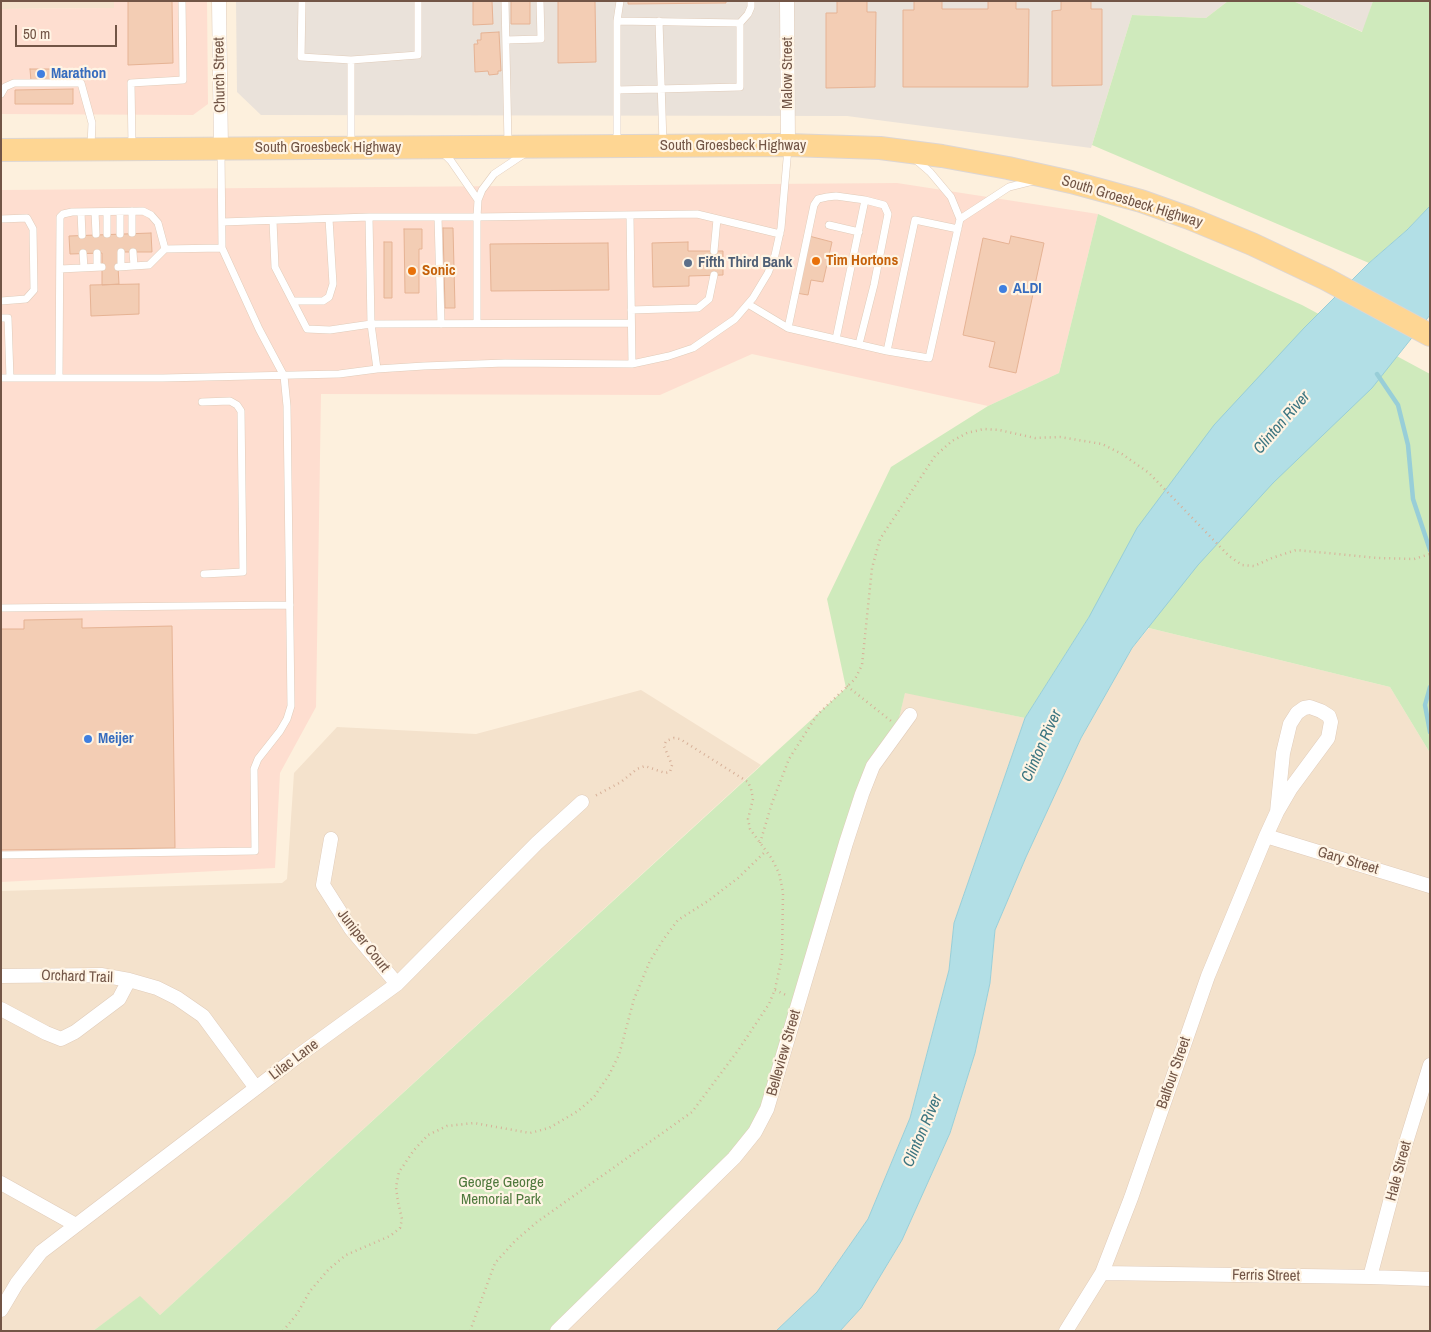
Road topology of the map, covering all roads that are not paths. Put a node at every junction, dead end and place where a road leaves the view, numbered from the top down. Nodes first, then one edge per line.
1 (182, 1) edge
2 (219, 1) edge
3 (302, 1) edge
4 (418, 1) edge
5 (505, 1) edge
6 (540, 1) edge
7 (620, 1) edge
8 (751, 1) edge
9 (787, 1) edge
10 (617, 21) junction
11 (659, 21) junction
12 (740, 23) junction
13 (506, 40) junction
14 (350, 60) junction
15 (661, 89) junction
16 (617, 90) junction
17 (1, 94) edge
18 (788, 145) junction
19 (533, 146) junction
20 (617, 146) junction
21 (663, 146) junction
22 (433, 147) junction
23 (508, 147) junction
24 (221, 148) junction
25 (351, 148) junction
26 (132, 149) junction
27 (1, 150) edge
28 (91, 150) junction
29 (905, 151) junction
30 (1048, 177) junction
31 (478, 200) junction
32 (865, 200) junction
33 (81, 212) junction
34 (95, 212) junction
35 (107, 212) junction
36 (120, 212) junction
37 (132, 212) junction
38 (630, 216) junction
39 (370, 217) junction
40 (438, 217) junction
41 (477, 217) junction
42 (1, 219) edge
43 (329, 219) junction
44 (717, 219) junction
45 (960, 219) junction
46 (274, 221) junction
47 (222, 222) junction
48 (829, 225) dead end
49 (958, 229) junction
50 (858, 232) junction
51 (132, 233) dead end
52 (96, 234) dead end
53 (107, 234) dead end
54 (120, 234) dead end
55 (780, 234) junction
56 (82, 235) dead end
57 (222, 248) junction
58 (165, 249) junction
59 (714, 251) dead end
60 (121, 252) dead end
61 (133, 252) dead end
62 (83, 253) dead end
63 (97, 253) dead end
64 (134, 266) junction
65 (84, 268) junction
66 (60, 269) junction
67 (714, 275) dead end
68 (1, 301) edge
69 (293, 301) junction
70 (748, 304) junction
71 (631, 310) junction
72 (1, 318) edge
73 (477, 323) junction
74 (631, 323) junction
75 (371, 324) junction
76 (441, 324) junction
77 (788, 328) junction
78 (1430, 335) edge
79 (836, 339) junction
80 (859, 344) junction
81 (887, 351) junction
82 (632, 364) junction
83 (376, 369) junction
84 (284, 376) junction
85 (1, 378) edge
86 (10, 378) junction
87 (59, 378) junction
88 (202, 402) dead end
89 (204, 574) dead end
90 (290, 605) junction
91 (1, 608) edge
92 (910, 715) dead end
93 (582, 802) road end
94 (1277, 812) junction
95 (1266, 836) junction
96 (331, 839) dead end
97 (1, 855) edge
98 (1430, 886) edge
99 (1, 976) edge
100 (129, 980) junction
101 (397, 984) junction
102 (1, 1009) edge
103 (1430, 1065) edge
104 (256, 1088) junction
105 (1, 1183) edge
106 (76, 1225) junction
107 (1102, 1273) junction
108 (1370, 1277) junction
109 (1430, 1279) edge
110 (1, 1310) edge
111 (557, 1331) edge
112 (1066, 1331) edge

1 - 26 lane
2 - 24 street, Church Street
3 - 14 lane
4 - 14 lane
5 - 13 lane
6 - 13 lane
7 - 10 lane
8 - 12 lane
9 - 18 street, Malow Street
10 - 11 lane
10 - 16 lane
11 - 12 lane
11 - 15 lane
12 - 15 lane
13 - 23 lane
14 - 25 lane
15 - 16 lane
15 - 21 lane
16 - 20 lane
17 - 28 lane
18 - 21 main road, South Groesbeck Highway
18 - 29 main road, South Groesbeck Highway
18 - 55 lane
19 - 20 main road, South Groesbeck Highway
19 - 23 main road, South Groesbeck Highway
19 - 31 lane
20 - 21 main road, South Groesbeck Highway
22 - 23 main road, South Groesbeck Highway
22 - 25 main road, South Groesbeck Highway
22 - 31 lane
24 - 25 main road, South Groesbeck Highway
24 - 26 main road, South Groesbeck Highway
24 - 47 lane
26 - 28 main road, South Groesbeck Highway
27 - 28 main road, South Groesbeck Highway
29 - 30 main road, South Groesbeck Highway
29 - 45 lane
30 - 45 lane
30 - 78 main road, South Groesbeck Highway
31 - 41 lane
32 - 50 lane
32 - 77 lane
32 - 80 lane
33 - 34 lane
33 - 56 lane
33 - 66 lane
34 - 35 lane
34 - 52 lane
35 - 36 lane
35 - 53 lane
36 - 37 lane
36 - 54 lane
37 - 51 lane
37 - 58 lane
38 - 41 lane
38 - 44 lane
38 - 71 lane
39 - 40 lane
39 - 43 lane
39 - 75 lane
40 - 41 lane
40 - 76 lane
41 - 73 lane
42 - 68 lane
43 - 46 lane
43 - 69 lane
44 - 55 lane
44 - 59 lane
45 - 49 lane
46 - 47 lane
46 - 69 lane
47 - 57 lane
48 - 50 lane
49 - 81 lane
49 - 81 lane
50 - 79 lane
55 - 70 lane
57 - 58 lane
57 - 84 lane
58 - 64 lane
60 - 64 lane
61 - 64 lane
62 - 65 lane
63 - 65 lane
65 - 66 lane
66 - 87 lane
67 - 71 lane
69 - 75 lane
70 - 77 lane
70 - 82 lane
71 - 74 lane
72 - 86 lane
73 - 74 lane
73 - 76 lane
74 - 82 lane
75 - 76 lane
75 - 83 lane
77 - 79 lane
79 - 80 lane
80 - 81 lane
82 - 83 lane
83 - 84 lane
84 - 87 lane
84 - 90 lane
85 - 86 lane
86 - 87 lane
88 - 89 lane
90 - 91 lane
90 - 97 lane
92 - 111 street, Belleview Street
93 - 101 street, Lilac Lane
94 - 94 street, Balfour Street
94 - 95 street, Balfour Street
95 - 98 street, Gary Street
95 - 107 street, Balfour Street
96 - 101 street, Juniper Court
99 - 100 street, Orchard Trail
100 - 102 street
100 - 104 street, Orchard Trail
101 - 104 street, Lilac Lane
103 - 108 street, Hale Street
104 - 106 street, Lilac Lane
105 - 106 street
106 - 110 street, Lilac Lane
107 - 108 street, Ferris Street
107 - 112 street, Balfour Street
108 - 109 street, Ferris Street

